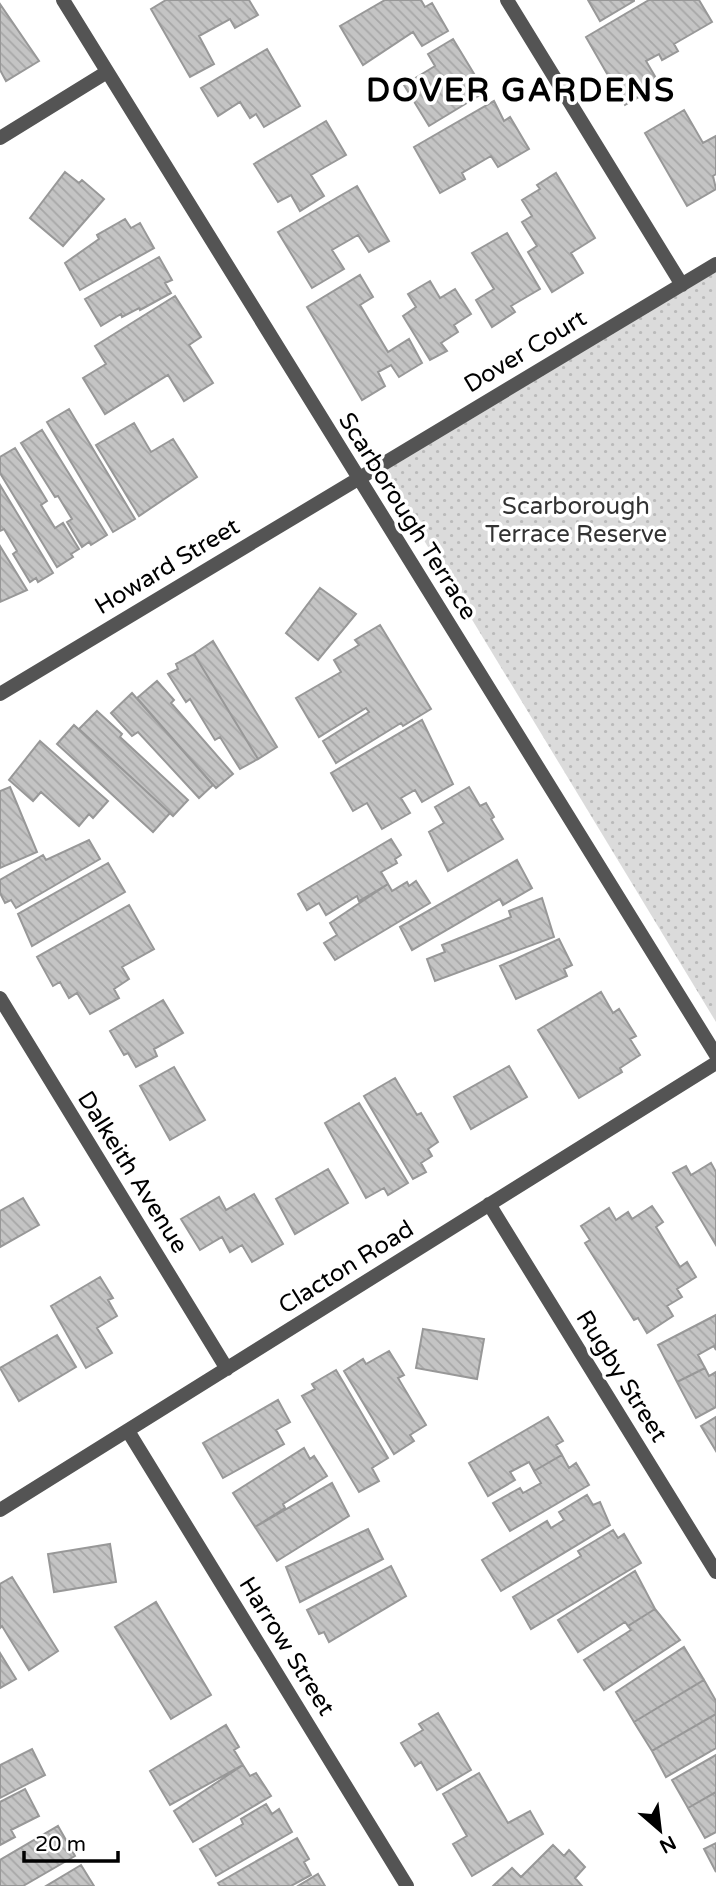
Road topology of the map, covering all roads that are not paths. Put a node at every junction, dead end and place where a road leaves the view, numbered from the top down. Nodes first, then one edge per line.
1 (63, 0) edge
2 (507, 0) edge
3 (107, 72) junction
4 (0, 138) edge
5 (716, 264) edge
6 (682, 285) junction
7 (357, 477) junction
8 (0, 694) edge
9 (0, 998) edge
10 (716, 1055) edge
11 (716, 1063) edge
12 (489, 1204) junction
13 (227, 1369) junction
14 (128, 1431) junction
15 (0, 1510) edge
16 (716, 1572) edge
17 (407, 1886) edge

1 - 3 street, Scarborough Terrace
2 - 6 street
3 - 4 street
3 - 7 street, Scarborough Terrace
5 - 6 street, Dover Court
6 - 7 street, Dover Court
7 - 8 street, Howard Street
7 - 10 street, Scarborough Terrace
9 - 13 street, Dalkeith Avenue
11 - 12 street, Clacton Road
12 - 13 street, Clacton Road
12 - 16 street, Rugby Street
13 - 14 street, Clacton Road
14 - 15 street, Clacton Road
14 - 17 street, Harrow Street

